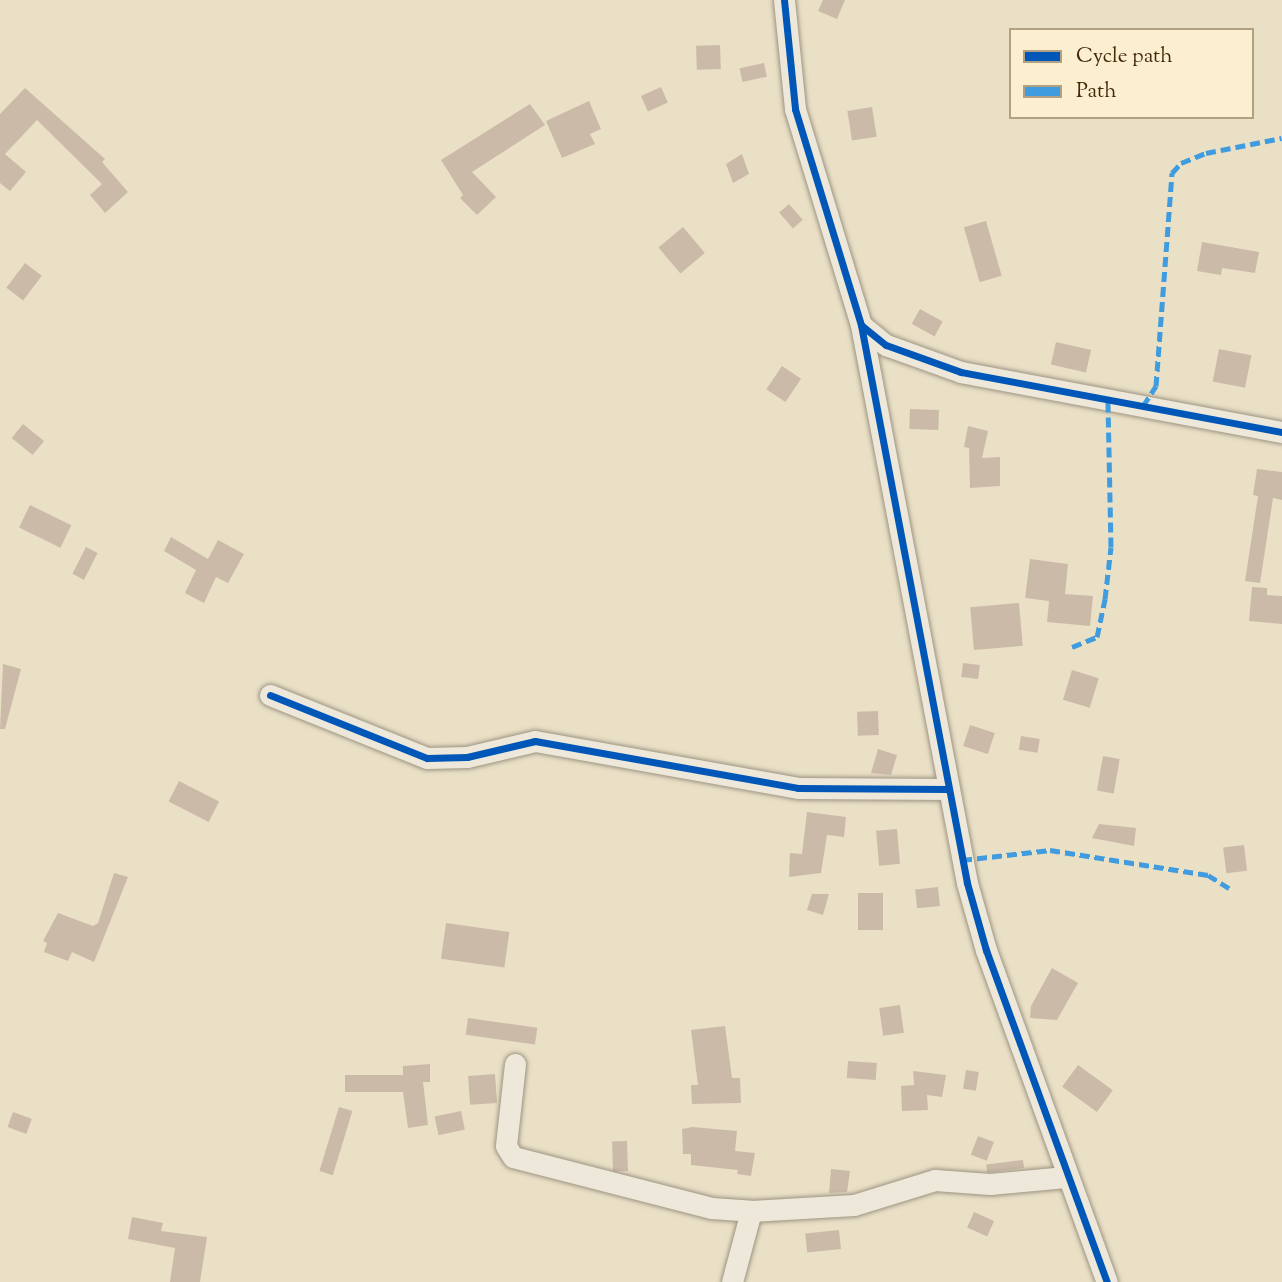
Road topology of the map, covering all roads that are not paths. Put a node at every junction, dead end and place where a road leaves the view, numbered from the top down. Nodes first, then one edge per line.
1 (784, 0) edge
2 (861, 325) junction
3 (1282, 432) edge
4 (270, 695) dead end
5 (948, 789) junction
6 (515, 1063) dead end
7 (1066, 1177) junction
8 (751, 1211) junction
9 (732, 1282) edge
10 (1107, 1282) edge

1 - 2 street
2 - 3 street
2 - 5 street
4 - 5 street
5 - 7 street
6 - 8 street
7 - 8 street
7 - 10 street
8 - 9 street

